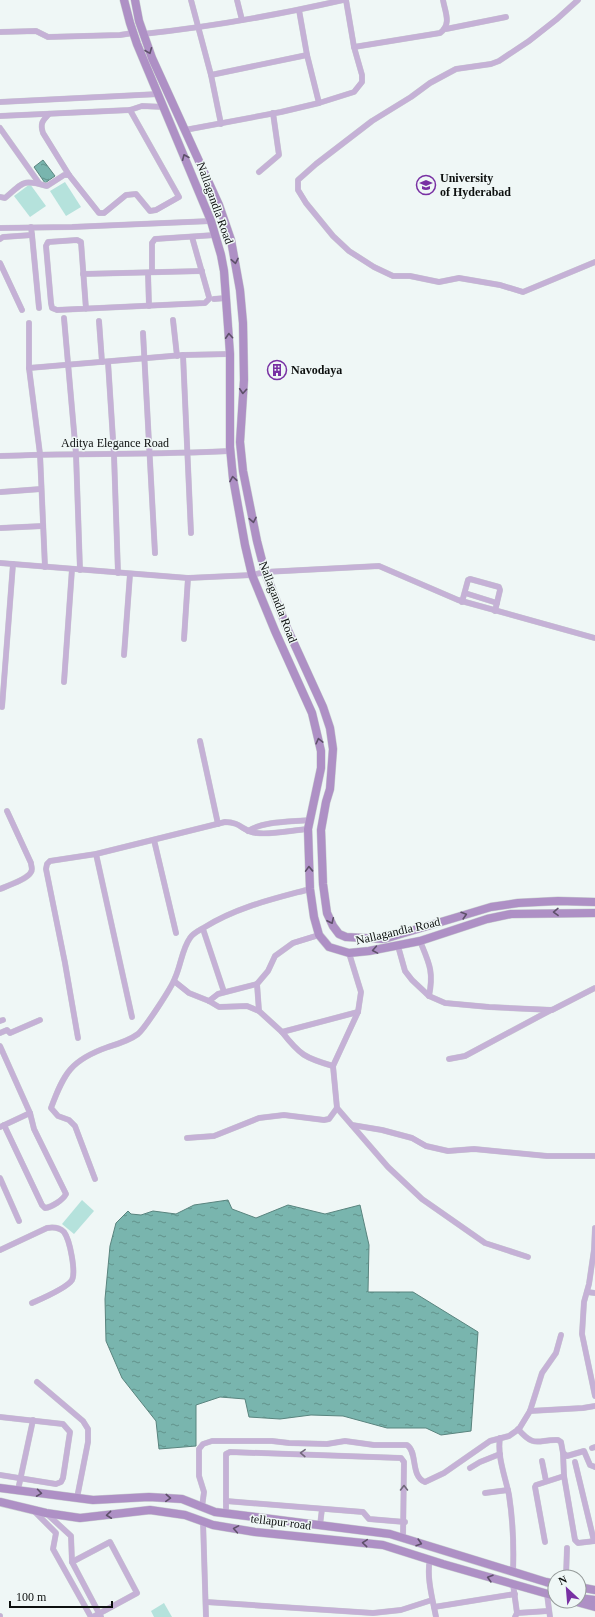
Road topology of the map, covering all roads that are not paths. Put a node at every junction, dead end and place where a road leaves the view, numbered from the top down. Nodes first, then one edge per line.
1 (124, 0) edge
2 (135, 0) edge
3 (191, 0) edge
4 (237, 0) edge
5 (343, 0) edge
6 (346, 0) edge
7 (443, 0) edge
8 (578, 0) edge
9 (335, 1) edge
10 (299, 10) junction
11 (506, 17) dead end
12 (242, 20) junction
13 (198, 28) junction
14 (446, 29) junction
15 (0, 32) edge
16 (133, 33) junction
17 (143, 34) junction
18 (354, 47) junction
19 (307, 55) junction
20 (211, 75) junction
21 (159, 94) junction
22 (0, 102) edge
23 (319, 103) junction
24 (164, 107) junction
25 (130, 110) junction
26 (273, 113) junction
27 (49, 114) junction
28 (0, 116) edge
29 (221, 124) junction
30 (0, 128) edge
31 (185, 130) junction
32 (259, 172) dead end
33 (68, 176) junction
34 (39, 183) junction
35 (0, 197) edge
36 (211, 221) junction
37 (31, 227) junction
38 (0, 228) edge
39 (32, 235) junction
40 (215, 235) junction
41 (192, 237) junction
42 (0, 239) edge
43 (595, 262) edge
44 (0, 263) edge
45 (202, 271) junction
46 (150, 273) junction
47 (84, 274) junction
48 (226, 298) junction
49 (214, 299) dead end
50 (149, 306) junction
51 (39, 308) dead end
52 (86, 309) junction
53 (22, 310) dead end
54 (64, 318) dead end
55 (173, 320) dead end
56 (99, 321) dead end
57 (30, 323) dead end
58 (143, 333) dead end
59 (230, 354) junction
60 (180, 356) junction
61 (144, 359) junction
62 (102, 362) junction
63 (108, 362) junction
64 (68, 366) junction
65 (30, 368) junction
66 (230, 451) junction
67 (40, 454) junction
68 (76, 454) junction
69 (150, 454) junction
70 (187, 454) junction
71 (114, 455) junction
72 (0, 456) edge
73 (42, 489) junction
74 (2, 492) dead end
75 (43, 526) junction
76 (2, 528) dead end
77 (191, 533) dead end
78 (155, 553) dead end
79 (0, 563) edge
80 (13, 564) junction
81 (45, 567) junction
82 (72, 569) junction
83 (80, 570) junction
84 (265, 572) junction
85 (118, 573) junction
86 (130, 574) junction
87 (252, 575) junction
88 (188, 578) junction
89 (465, 594) junction
90 (478, 597) junction
91 (462, 602) junction
92 (497, 603) junction
93 (476, 605) junction
94 (495, 611) junction
95 (595, 638) edge
96 (184, 639) dead end
97 (124, 655) dead end
98 (64, 682) dead end
99 (2, 707) dead end
100 (200, 741) dead end
101 (7, 811) dead end
102 (310, 820) junction
103 (218, 824) junction
104 (308, 829) junction
105 (248, 831) junction
106 (154, 840) junction
107 (96, 854) junction
108 (0, 889) edge
109 (310, 889) junction
110 (595, 902) edge
111 (485, 908) junction
112 (595, 913) edge
113 (487, 919) junction
114 (203, 928) junction
115 (176, 933) dead end
116 (319, 935) junction
117 (420, 941) junction
118 (398, 946) junction
119 (349, 954) junction
120 (174, 981) junction
121 (257, 984) junction
122 (595, 988) edge
123 (224, 992) junction
124 (429, 996) junction
125 (209, 1001) junction
126 (552, 1010) junction
127 (259, 1011) junction
128 (358, 1012) junction
129 (132, 1017) dead end
130 (40, 1020) dead end
131 (282, 1032) junction
132 (0, 1033) edge
133 (78, 1038) dead end
134 (0, 1046) edge
135 (449, 1058) dead end
136 (333, 1066) junction
137 (336, 1108) junction
138 (30, 1113) junction
139 (2, 1126) edge
140 (352, 1126) junction
141 (187, 1138) dead end
142 (595, 1156) edge
143 (0, 1178) edge
144 (95, 1179) dead end
145 (19, 1221) dead end
146 (595, 1228) edge
147 (0, 1250) edge
148 (528, 1258) dead end
149 (587, 1292) junction
150 (595, 1293) edge
151 (32, 1303) dead end
152 (561, 1335) dead end
153 (37, 1382) dead end
154 (595, 1396) edge
155 (595, 1406) edge
156 (530, 1410) junction
157 (0, 1417) edge
158 (33, 1420) junction
159 (518, 1429) junction
160 (500, 1438) junction
161 (563, 1453) junction
162 (500, 1454) junction
163 (542, 1461) dead end
164 (575, 1462) dead end
165 (595, 1467) edge
166 (470, 1468) dead end
167 (0, 1474) edge
168 (564, 1476) junction
169 (21, 1478) junction
170 (546, 1481) junction
171 (0, 1488) edge
172 (18, 1490) junction
173 (508, 1490) junction
174 (485, 1493) dead end
175 (77, 1498) junction
176 (226, 1501) junction
177 (0, 1502) edge
178 (202, 1507) junction
179 (322, 1509) junction
180 (33, 1510) junction
181 (46, 1513) junction
182 (226, 1513) junction
183 (265, 1518) junction
184 (203, 1521) junction
185 (404, 1524) junction
186 (320, 1525) junction
187 (264, 1533) junction
188 (404, 1538) junction
189 (595, 1541) edge
190 (544, 1542) dead end
191 (567, 1548) dead end
192 (430, 1560) junction
193 (72, 1562) junction
194 (566, 1569) edge
195 (513, 1572) junction
196 (547, 1582) edge
197 (513, 1584) junction
198 (515, 1594) junction
199 (547, 1594) edge
200 (432, 1600) junction
201 (206, 1602) junction
202 (434, 1608) junction
203 (339, 1614) edge
204 (549, 1614) edge
205 (100, 1615) edge
206 (516, 1615) edge
207 (92, 1617) edge
208 (206, 1617) edge
209 (436, 1617) edge

1 - 16 main road, Nallagandla Road
2 - 17 main road, Nallagandla Road
3 - 13 street
4 - 12 street
5 - 9 street
6 - 18 street
7 - 14 street
8 - 43 street
9 - 10 street
10 - 12 street
10 - 19 street
11 - 14 street
12 - 13 street
13 - 17 street
13 - 20 street
14 - 18 street
15 - 16 street
16 - 21 main road, Nallagandla Road
17 -> 31 main road, Nallagandla Road
18 - 23 street
19 - 20 street
19 - 23 street
20 - 29 street
21 - 22 street
21 - 24 main road, Nallagandla Road
23 - 26 street
24 - 25 street
36 -> 24 main road, Nallagandla Road
25 - 27 street
25 - 33 street
26 - 29 street
26 - 32 street
27 - 28 street
27 - 33 street
29 - 31 street
30 - 34 street
31 -> 84 main road, Nallagandla Road
33 - 34 street
34 - 35 street
36 - 37 street
36 - 40 main road, Nallagandla Road
37 - 38 street
37 - 39 street
39 - 42 street
39 - 51 street
40 - 41 street
40 - 48 main road, Nallagandla Road
41 - 45 street
41 - 46 street
44 - 53 street
45 - 46 street
45 - 50 street
46 - 47 street
46 - 50 street
47 - 52 street
47 - 52 street
48 - 49 street
59 -> 48 main road, Nallagandla Road
50 - 52 street
54 - 64 street
55 - 60 street
56 - 62 street
57 - 65 street
58 - 61 street
59 - 60 street
59 - 66 main road, Nallagandla Road
60 - 61 street
60 - 70 street
61 - 63 street
61 - 69 street
62 - 63 street
62 - 64 street
63 - 71 street
64 - 65 street
64 - 68 street
65 - 67 street
66 - 70 street, Aditya Elegance Road
87 -> 66 main road, Nallagandla Road
67 - 68 street, Aditya Elegance Road
67 - 72 street, Aditya Elegance Road
67 - 73 street
68 - 71 street, Aditya Elegance Road
68 - 83 street
69 - 70 street, Aditya Elegance Road
69 - 71 street, Aditya Elegance Road
69 - 78 street
70 - 77 street
71 - 85 street
73 - 74 street
73 - 75 street
75 - 76 street
75 - 81 street
79 - 80 street
80 - 81 street
80 - 99 street
81 - 82 street
82 - 83 street
82 - 98 street
83 - 85 street
84 - 87 street
84 - 91 street
84 -> 111 main road, Nallagandla Road
85 - 86 street
86 - 88 street
86 - 97 street
87 - 88 street
102 -> 87 main road, Nallagandla Road
88 - 96 street
89 - 90 street
89 - 91 street
89 - 92 street
90 - 92 street
90 - 93 street
91 - 93 street
92 - 94 street
93 - 94 street
94 - 95 street
100 - 103 street
101 - 108 street
102 - 104 main road, Nallagandla Road
102 - 105 street
103 - 105 street
103 - 106 street
104 - 105 street
109 -> 104 main road, Nallagandla Road
106 - 107 street
106 - 115 street
107 - 129 street
107 - 133 street
109 - 114 street
109 - 116 main road, Nallagandla Road
110 - 111 main road, Nallagandla Road
111 - 113 main road
112 -> 113 main road, Nallagandla Road
113 - 117 main road, Nallagandla Road
114 - 120 street
114 - 123 street
116 - 119 main road, Nallagandla Road
116 - 121 street
117 - 118 main road, Nallagandla Road
117 - 124 street
118 -> 119 main road, Nallagandla Road
118 - 124 street
119 - 128 street
120 - 125 street
120 - 144 street
121 - 123 street
121 - 127 street
122 - 126 street
123 - 125 street
124 - 126 street
125 - 127 street
126 - 135 street
127 - 131 street
128 - 131 street
128 - 136 street
130 - 132 street
131 - 136 street
134 - 138 street
136 - 137 street
137 - 140 street
137 - 141 street
138 - 139 street
138 - 139 street
140 - 142 street
140 - 148 street
143 - 145 street
146 - 149 street
147 - 151 street
149 - 150 street
149 - 154 street
152 - 156 street
153 - 175 street
155 - 156 street
156 - 159 street
157 - 158 street
158 - 169 street
158 - 169 street
159 - 160 street
159 - 161 street
160 - 162 street
160 - 178 street
161 - 165 street
161 - 168 street
162 - 166 street
162 - 173 street
163 - 170 street
164 - 189 street
167 - 169 street
168 - 170 street
168 - 189 street
169 - 172 street
170 - 190 street
171 - 172 main road
172 -> 175 main road
173 - 174 street
173 - 195 street
175 -> 178 main road
176 - 179 street
176 - 182 street
185 -> 176 street
177 - 180 main road, tellapur road
178 - 182 main road
179 - 185 street
179 - 186 street
180 - 181 main road, tellapur road
180 - 207 street
184 -> 181 main road, tellapur road
181 - 193 street
182 - 183 main road
183 - 186 main road
183 - 187 main road
187 -> 184 main road, tellapur road
184 - 201 street
185 - 188 street
186 - 188 main road
192 -> 187 main road, tellapur road
188 -> 195 main road
191 - 194 street
197 -> 192 main road, tellapur road
192 - 200 street
193 - 205 street
193 - 205 street
195 - 196 main road
197 - 198 street
197 - 199 main road, tellapur road
198 - 202 street
198 - 206 street
200 - 202 street
200 - 203 street
201 - 203 street
201 - 208 street
202 - 209 street
204 - 206 street
205 - 207 street

